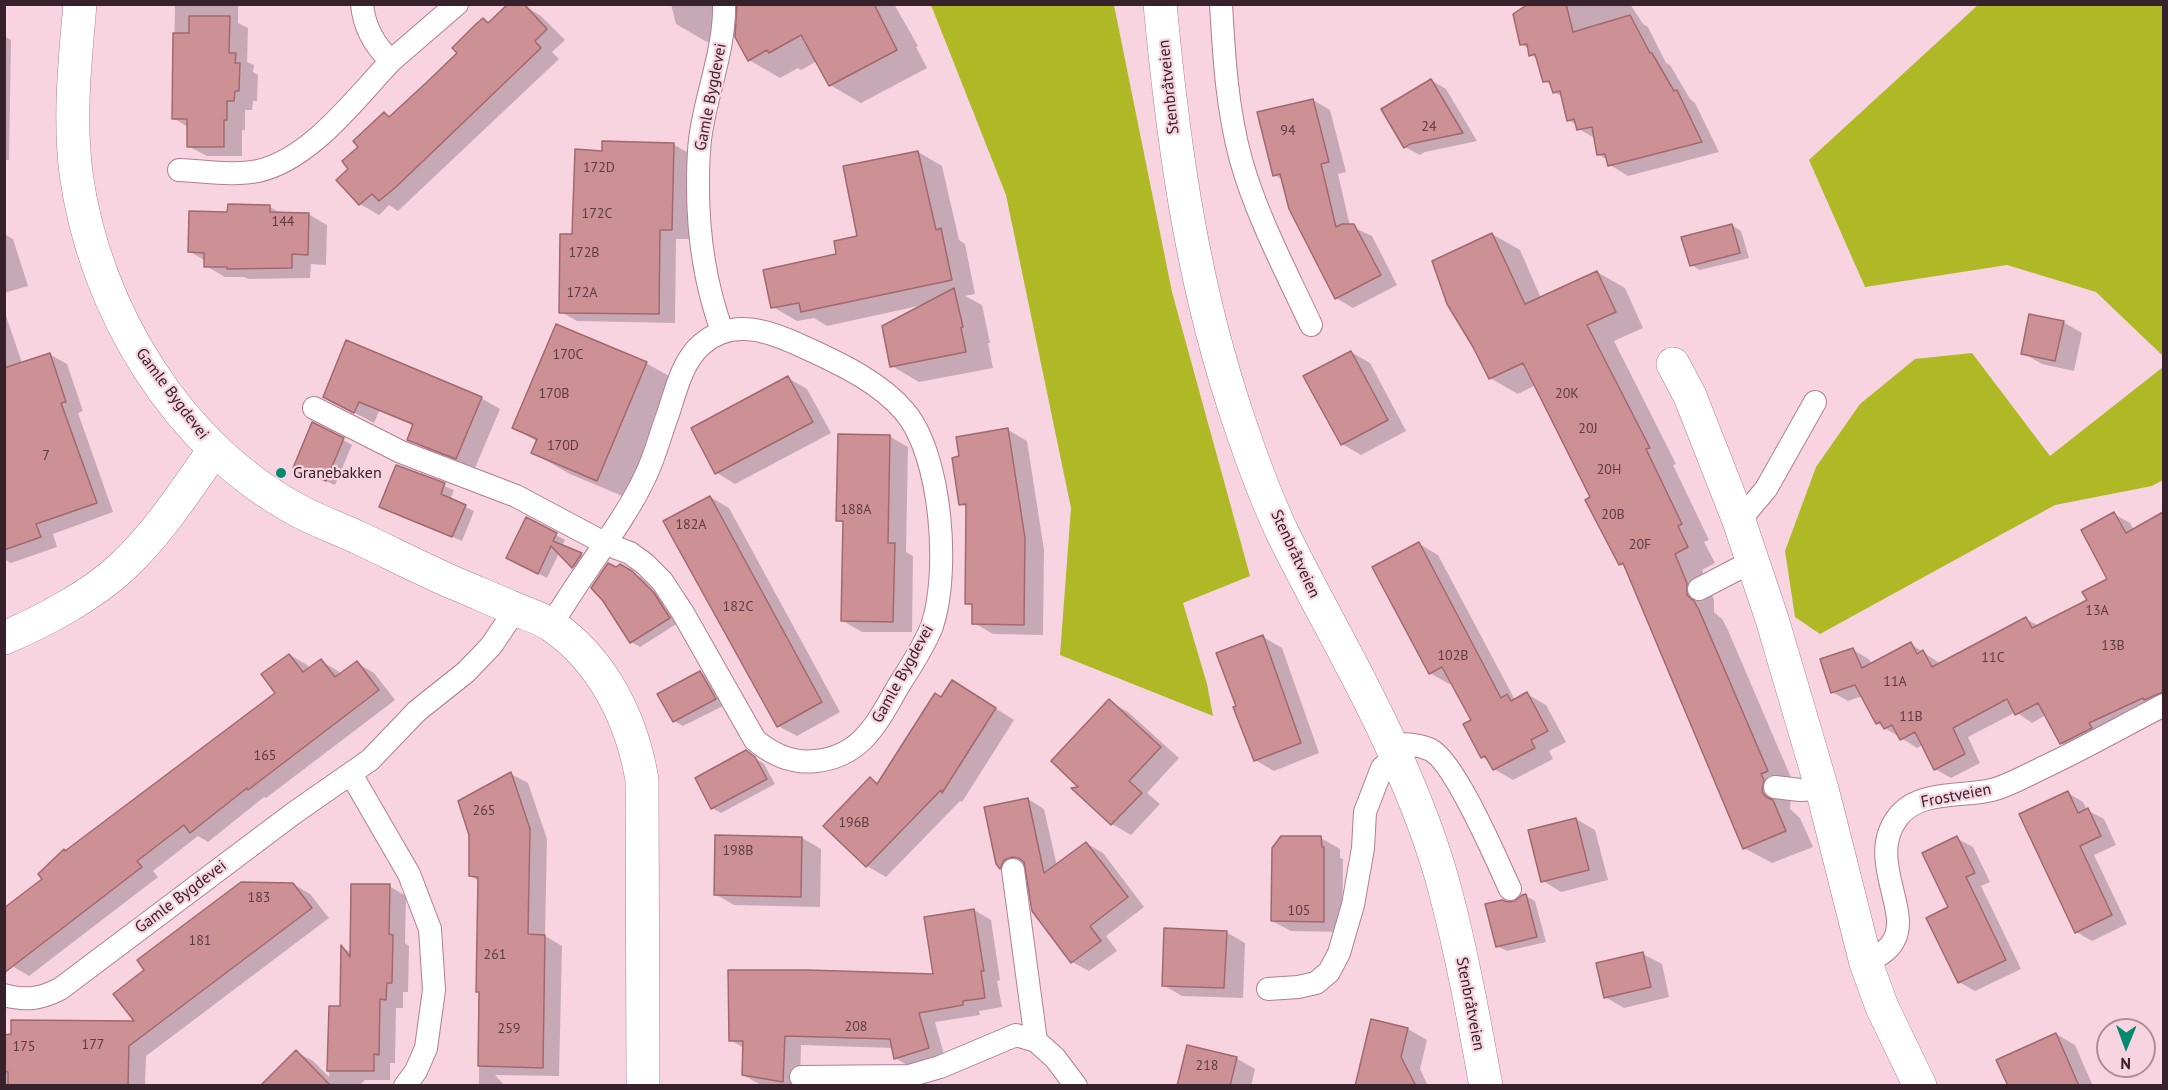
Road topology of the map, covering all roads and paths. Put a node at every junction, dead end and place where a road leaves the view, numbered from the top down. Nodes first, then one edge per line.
1 (80, 4) edge
2 (362, 4) edge
3 (457, 4) edge
4 (724, 4) edge
5 (1160, 4) edge
6 (1221, 4) edge
7 (391, 61) junction
8 (180, 170) dead end
9 (1311, 325) dead end
10 (722, 331) junction
11 (1673, 364) dead end
12 (1815, 402) dead end
13 (314, 408) dead end
14 (214, 450) junction
15 (1739, 521) junction
16 (606, 544) junction
17 (1753, 561) junction
18 (1700, 589) dead end
19 (516, 609) junction
20 (551, 625) junction
21 (4, 638) edge
22 (2163, 705) edge
23 (1393, 749) junction
24 (351, 774) junction
25 (1775, 787) dead end
26 (1822, 789) junction
27 (1013, 870) dead end
28 (1510, 890) dead end
29 (1866, 963) junction
30 (1268, 989) dead end
31 (4, 995) edge
32 (1036, 1041) junction
33 (801, 1077) dead end
34 (405, 1086) edge
35 (643, 1086) edge
36 (1076, 1086) edge
37 (1486, 1086) edge
38 (1920, 1086) edge

1 - 14 street, Gamle Bygdevei
2 - 7 lane
3 - 7 lane
4 - 10 lane, Gamle Bygdevei
5 - 23 street, Stenbråtveien
6 - 9 lane
7 - 8 lane
10 - 16 lane
10 - 16 lane, Gamle Bygdevei
11 - 15 street
12 - 15 lane
13 - 16 lane, Gamle Bygdevei
14 - 19 street, Gamle Bygdevei
14 - 21 street
15 - 17 street
16 - 20 lane
17 - 18 lane
17 - 26 street
19 - 20 street, Gamle Bygdevei
19 - 24 lane, Gamle Bygdevei
20 - 35 street, Gamle Bygdevei
22 - 29 lane, Frostveien
23 - 28 lane
23 - 30 lane
23 - 37 street, Stenbråtveien
24 - 31 lane, Gamle Bygdevei
24 - 34 lane
25 - 26 lane
26 - 29 street
27 - 32 lane
29 - 38 street
32 - 33 lane
32 - 36 lane

